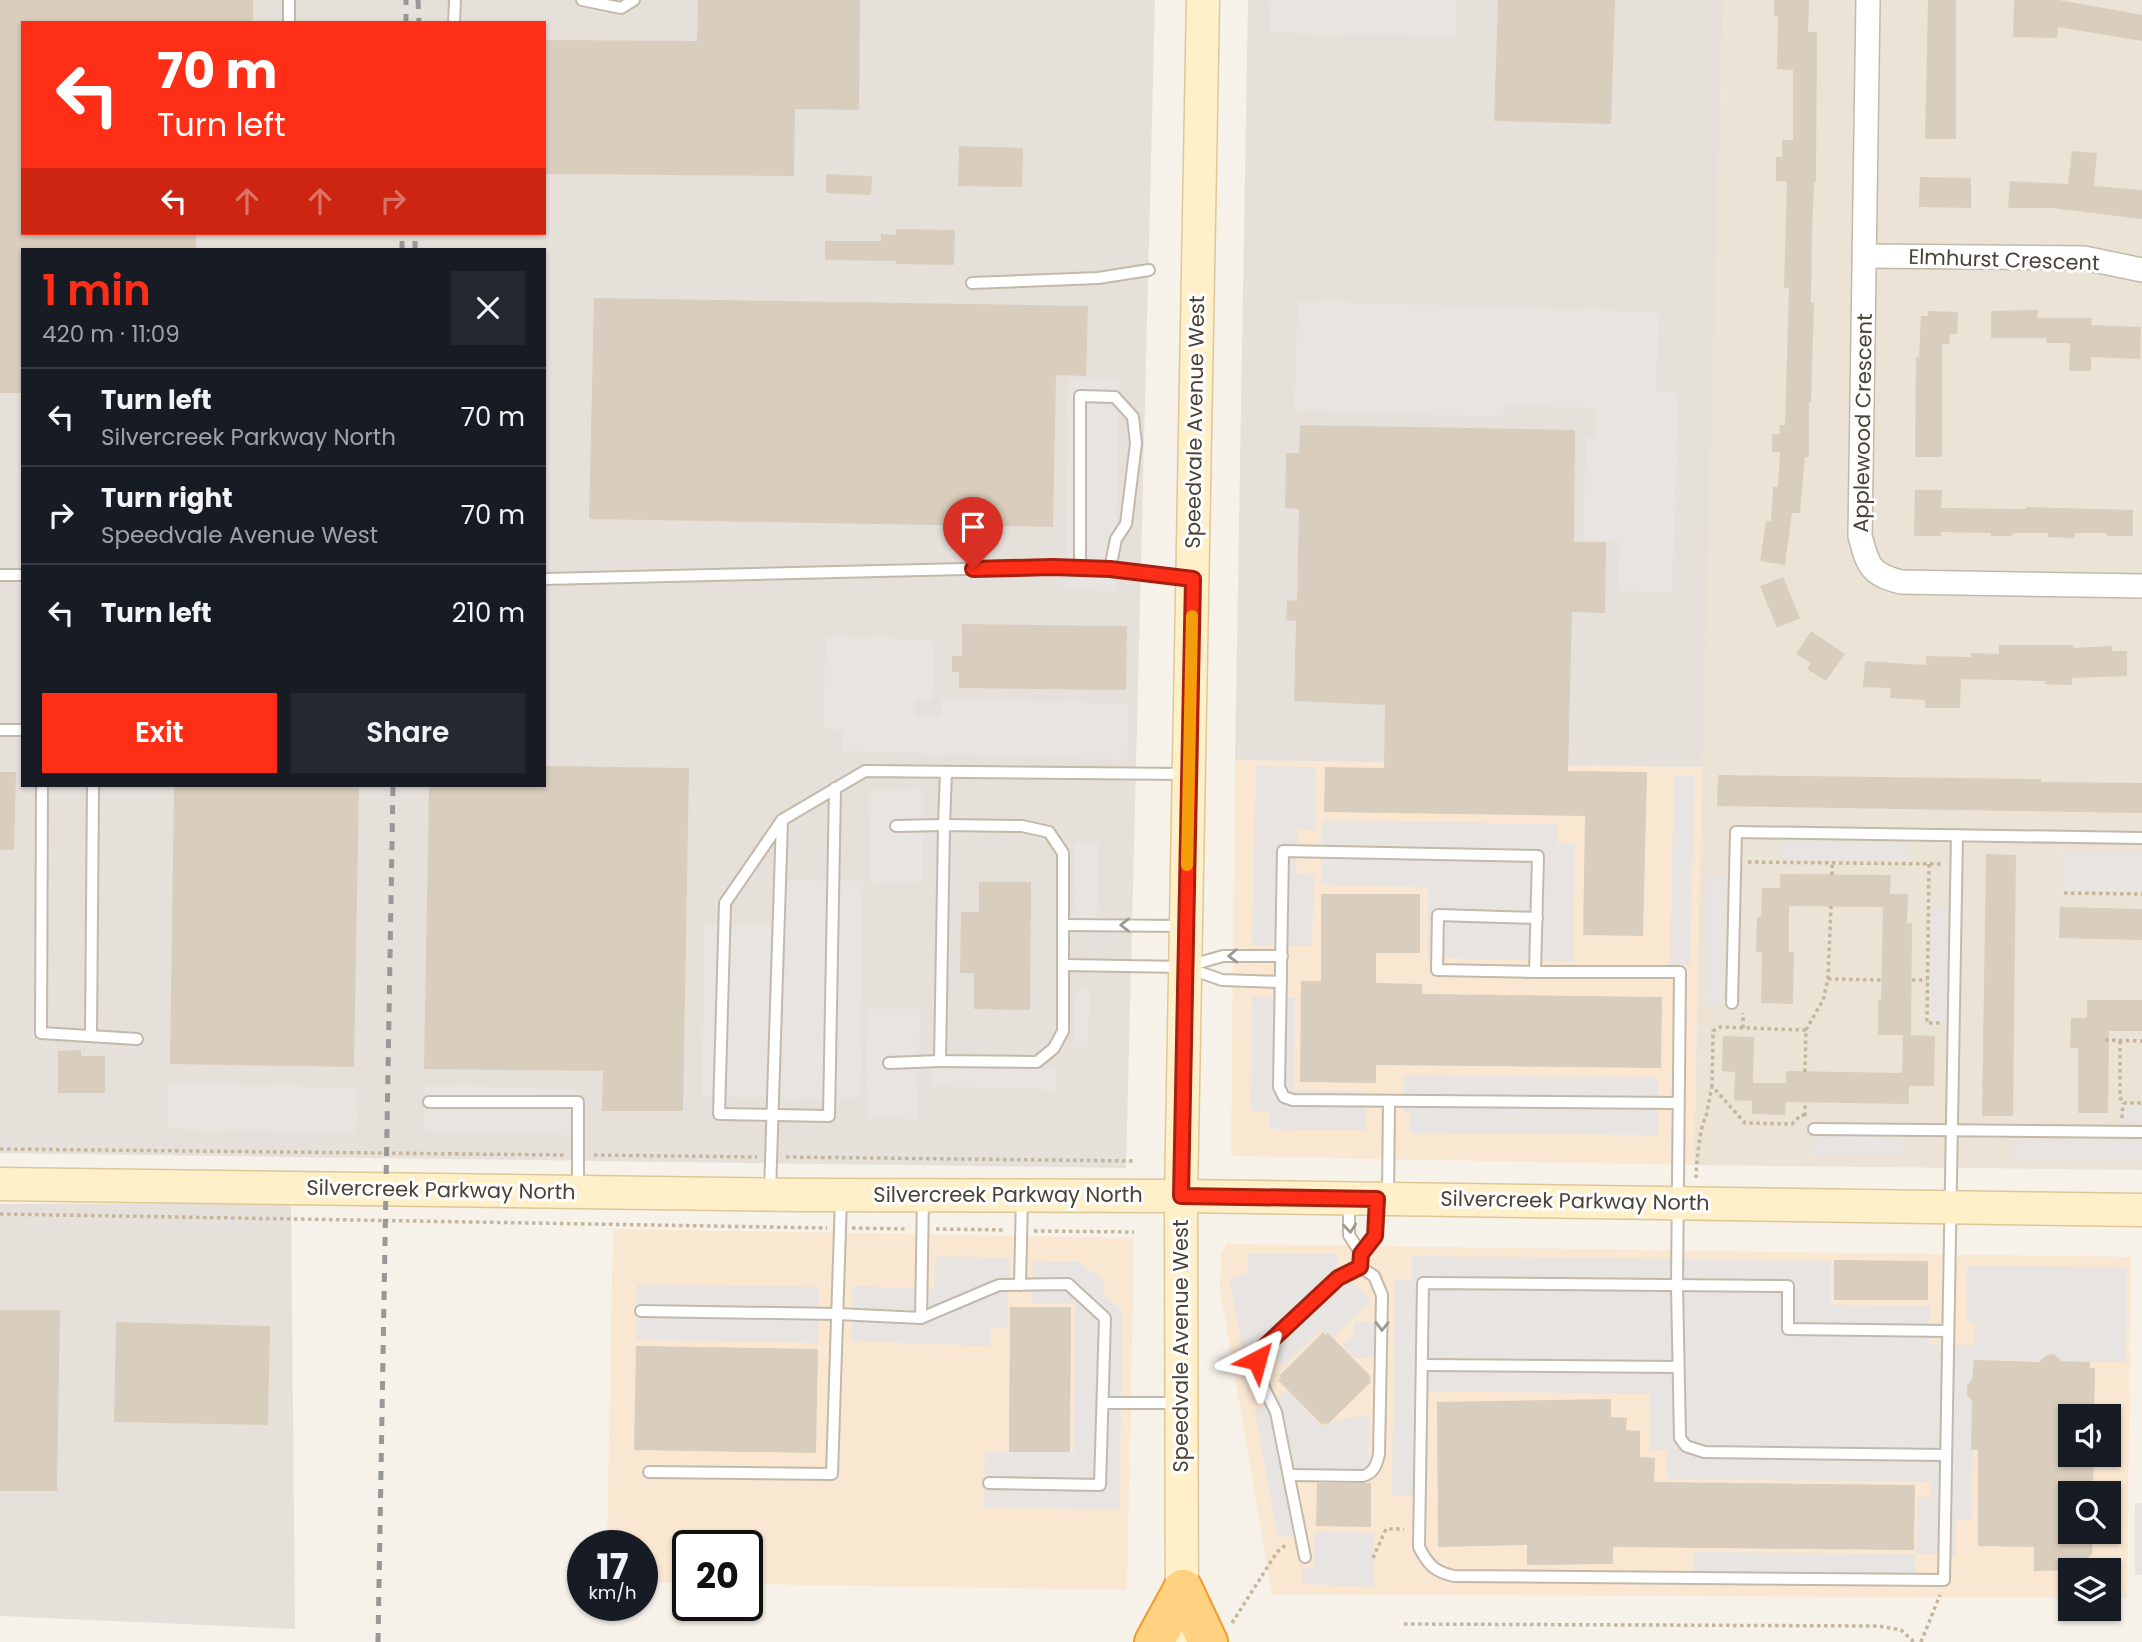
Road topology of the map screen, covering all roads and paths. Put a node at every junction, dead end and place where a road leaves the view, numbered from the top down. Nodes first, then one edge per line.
1 (289, 0) edge
2 (455, 0) edge
3 (582, 0) edge
4 (634, 0) edge
5 (1203, 0) edge
6 (1868, 0) edge
7 (289, 21) edge
8 (454, 21) edge
9 (1865, 256) junction
10 (1149, 270) dead end
11 (2142, 270) edge
12 (972, 283) dead end
13 (1080, 569) junction
14 (1110, 569) junction
15 (0, 575) edge
16 (21, 575) edge
17 (546, 579) edge
18 (1193, 579) junction
19 (2142, 586) edge
20 (0, 730) edge
21 (21, 730) edge
22 (946, 772) junction
23 (1189, 774) junction
24 (42, 787) edge
25 (93, 787) edge
26 (835, 788) junction
27 (782, 820) junction
28 (944, 825) junction
29 (895, 826) dead end
30 (1957, 835) junction
31 (2142, 838) edge
32 (1735, 862) junction
33 (1832, 863) junction
34 (1929, 864) junction
35 (1956, 864) junction
36 (1832, 875) dead end
37 (2064, 892) dead end
38 (2141, 893) edge
39 (1831, 906) dead end
40 (1536, 918) junction
41 (1064, 925) junction
42 (1186, 926) junction
43 (1282, 956) junction
44 (1064, 965) junction
45 (1185, 967) junction
46 (1535, 972) junction
47 (1828, 979) junction
48 (1881, 980) dead end
49 (1912, 980) dead end
50 (1927, 980) junction
51 (1281, 982) junction
52 (1732, 1003) dead end
53 (1954, 1024) junction
54 (1806, 1030) junction
55 (91, 1036) junction
56 (136, 1040) dead end
57 (2105, 1041) dead end
58 (2120, 1041) junction
59 (2142, 1041) edge
60 (940, 1061) junction
61 (889, 1063) dead end
62 (1805, 1072) dead end
63 (1712, 1086) junction
64 (1389, 1101) junction
65 (429, 1102) dead end
66 (2142, 1102) edge
67 (1677, 1103) junction
68 (1805, 1103) dead end
69 (773, 1116) junction
70 (1814, 1129) dead end
71 (1952, 1130) junction
72 (2142, 1132) edge
73 (0, 1184) edge
74 (578, 1192) junction
75 (770, 1195) junction
76 (841, 1195) junction
77 (923, 1195) junction
78 (1022, 1196) junction
79 (1181, 1196) junction
80 (1371, 1199) junction
81 (1686, 1203) junction
82 (1949, 1208) junction
83 (2142, 1210) edge
84 (0, 1214) edge
85 (840, 1228) junction
86 (923, 1229) junction
87 (1021, 1231) junction
88 (1135, 1232) dead end
89 (1361, 1254) junction
90 (1360, 1267) junction
91 (1020, 1285) junction
92 (1677, 1286) junction
93 (642, 1311) dead end
94 (837, 1314) junction
95 (921, 1318) junction
96 (1947, 1332) junction
97 (1423, 1364) junction
98 (1678, 1367) junction
99 (1103, 1403) junction
100 (1181, 1403) junction
101 (1946, 1455) junction
102 (649, 1472) dead end
103 (1289, 1475) junction
104 (989, 1483) dead end
105 (1420, 1529) junction
106 (1302, 1542) junction
107 (1305, 1557) dead end
108 (1373, 1558) dead end
109 (1944, 1580) junction
110 (1183, 1589) junction
111 (1404, 1624) dead end
112 (1219, 1634) edge
113 (1154, 1642) edge
114 (1182, 1642) edge
115 (1914, 1642) edge
116 (1921, 1642) edge

1 - 7 lane
2 - 8 lane
3 - 4 lane
5 - 18 main road, Speedvale Avenue West
6 - 9 street, Applewood Crescent
9 - 11 street, Elmhurst Crescent
9 - 19 street, Applewood Crescent
10 - 12 lane
13 - 14 lane
13 - 14 lane
13 - 17 lane
14 - 18 lane
15 - 16 lane
18 - 23 main road, Speedvale Avenue West
20 - 21 lane
22 - 23 lane
22 - 26 lane
22 - 28 lane
23 - 42 main road, Speedvale Avenue West
24 - 55 lane
25 - 55 lane
26 - 27 lane
26 - 69 lane
27 - 69 lane
27 - 69 lane
28 - 29 lane
28 - 41 lane
28 - 60 lane
30 - 31 lane
30 - 32 lane
30 - 35 lane
32 - 33 path
32 - 52 lane
33 - 34 path
33 - 36 path
34 - 35 path
34 - 50 path
35 - 53 lane
37 - 38 path
39 - 47 path
40 - 43 lane
40 - 46 lane
40 - 46 lane
42 -> 41 lane
41 - 44 lane
42 - 45 main road, Speedvale Avenue West
43 -> 45 lane
43 - 51 lane
44 - 45 lane
44 - 60 lane
45 - 51 lane
45 - 79 main road, Speedvale Avenue West
46 - 67 lane
47 - 48 path
47 - 54 path
49 - 50 path
50 - 53 path
51 - 64 lane
53 - 71 lane
54 - 62 path
54 - 63 path
55 - 56 lane
57 - 58 path
58 - 59 path
58 - 66 path
60 - 61 lane
63 - 68 path
63 - 81 path
64 - 67 lane
64 - 80 lane
65 - 74 lane
67 - 81 lane
69 - 75 lane
70 - 71 lane
71 - 72 lane
71 - 82 lane
73 - 74 main road, Silvercreek Parkway North
74 - 75 main road, Silvercreek Parkway North
75 - 76 main road, Silvercreek Parkway North
76 - 77 main road, Silvercreek Parkway North
76 - 85 lane
77 - 78 main road, Silvercreek Parkway North
77 - 86 lane
78 - 79 main road, Silvercreek Parkway North
78 - 87 lane
79 - 80 main road, Silvercreek Parkway North
79 - 100 main road, Speedvale Avenue West
80 - 81 main road, Silvercreek Parkway North
80 - 89 lane
80 -> 89 lane
81 - 82 main road, Silvercreek Parkway North
81 - 92 lane
82 - 83 main road, Silvercreek Parkway North
82 - 96 lane
84 - 85 path
85 - 86 path
85 - 94 lane
86 - 87 path
86 - 95 lane
87 - 88 path
87 - 91 lane
89 - 90 lane
90 - 103 lane
90 -> 103 lane
91 - 95 lane
91 - 99 lane
92 - 96 lane
92 - 97 lane
92 - 98 lane
93 - 94 lane
94 - 95 lane
94 - 102 lane
96 - 101 lane
97 - 98 lane
97 - 105 lane
98 - 101 lane
99 - 100 lane
99 - 104 lane
100 - 110 main road, Speedvale Avenue West
101 - 109 lane
103 - 106 lane
105 - 108 path
105 - 109 lane
106 - 107 lane
106 - 112 path
109 - 116 path
110 - 112 highway
110 - 113 highway
110 - 114 main road, Speedvale Avenue West
111 - 115 path

